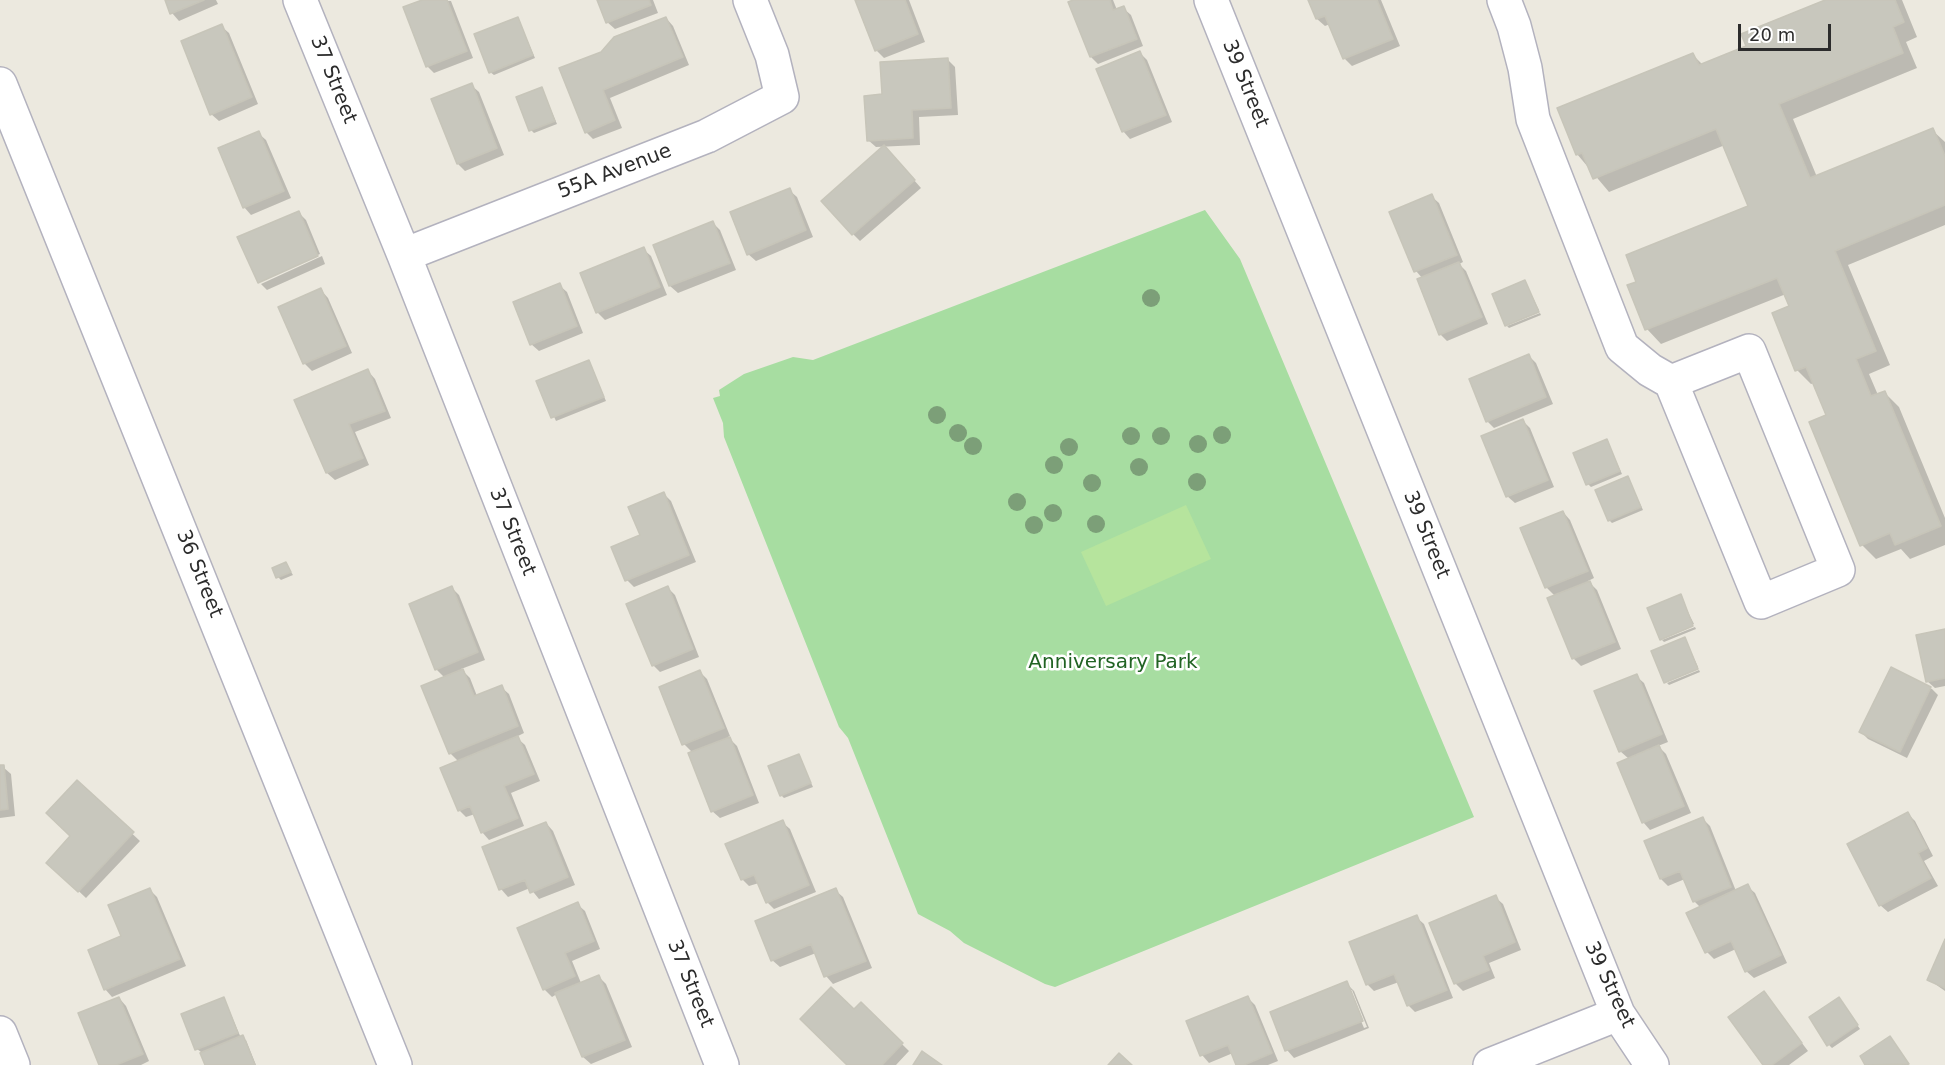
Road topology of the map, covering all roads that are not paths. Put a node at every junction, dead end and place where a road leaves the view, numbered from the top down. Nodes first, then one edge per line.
1 (300, 0) edge
2 (750, 0) edge
3 (1211, 0) edge
4 (1504, 0) edge
5 (0, 84) edge
6 (404, 255) junction
7 (1671, 382) junction
8 (1618, 1014) junction
9 (0, 1034) edge
10 (13, 1065) edge
11 (395, 1065) edge
12 (722, 1065) edge
13 (1490, 1065) edge
14 (1652, 1065) edge

1 - 6 street, 37 Street
2 - 6 street, 55A Avenue
3 - 8 street, 39 Street
4 - 7 street
5 - 11 street, 36 Street
6 - 12 street, 37 Street
7 - 7 street
8 - 13 street
8 - 14 street, 39 Street
9 - 10 street

